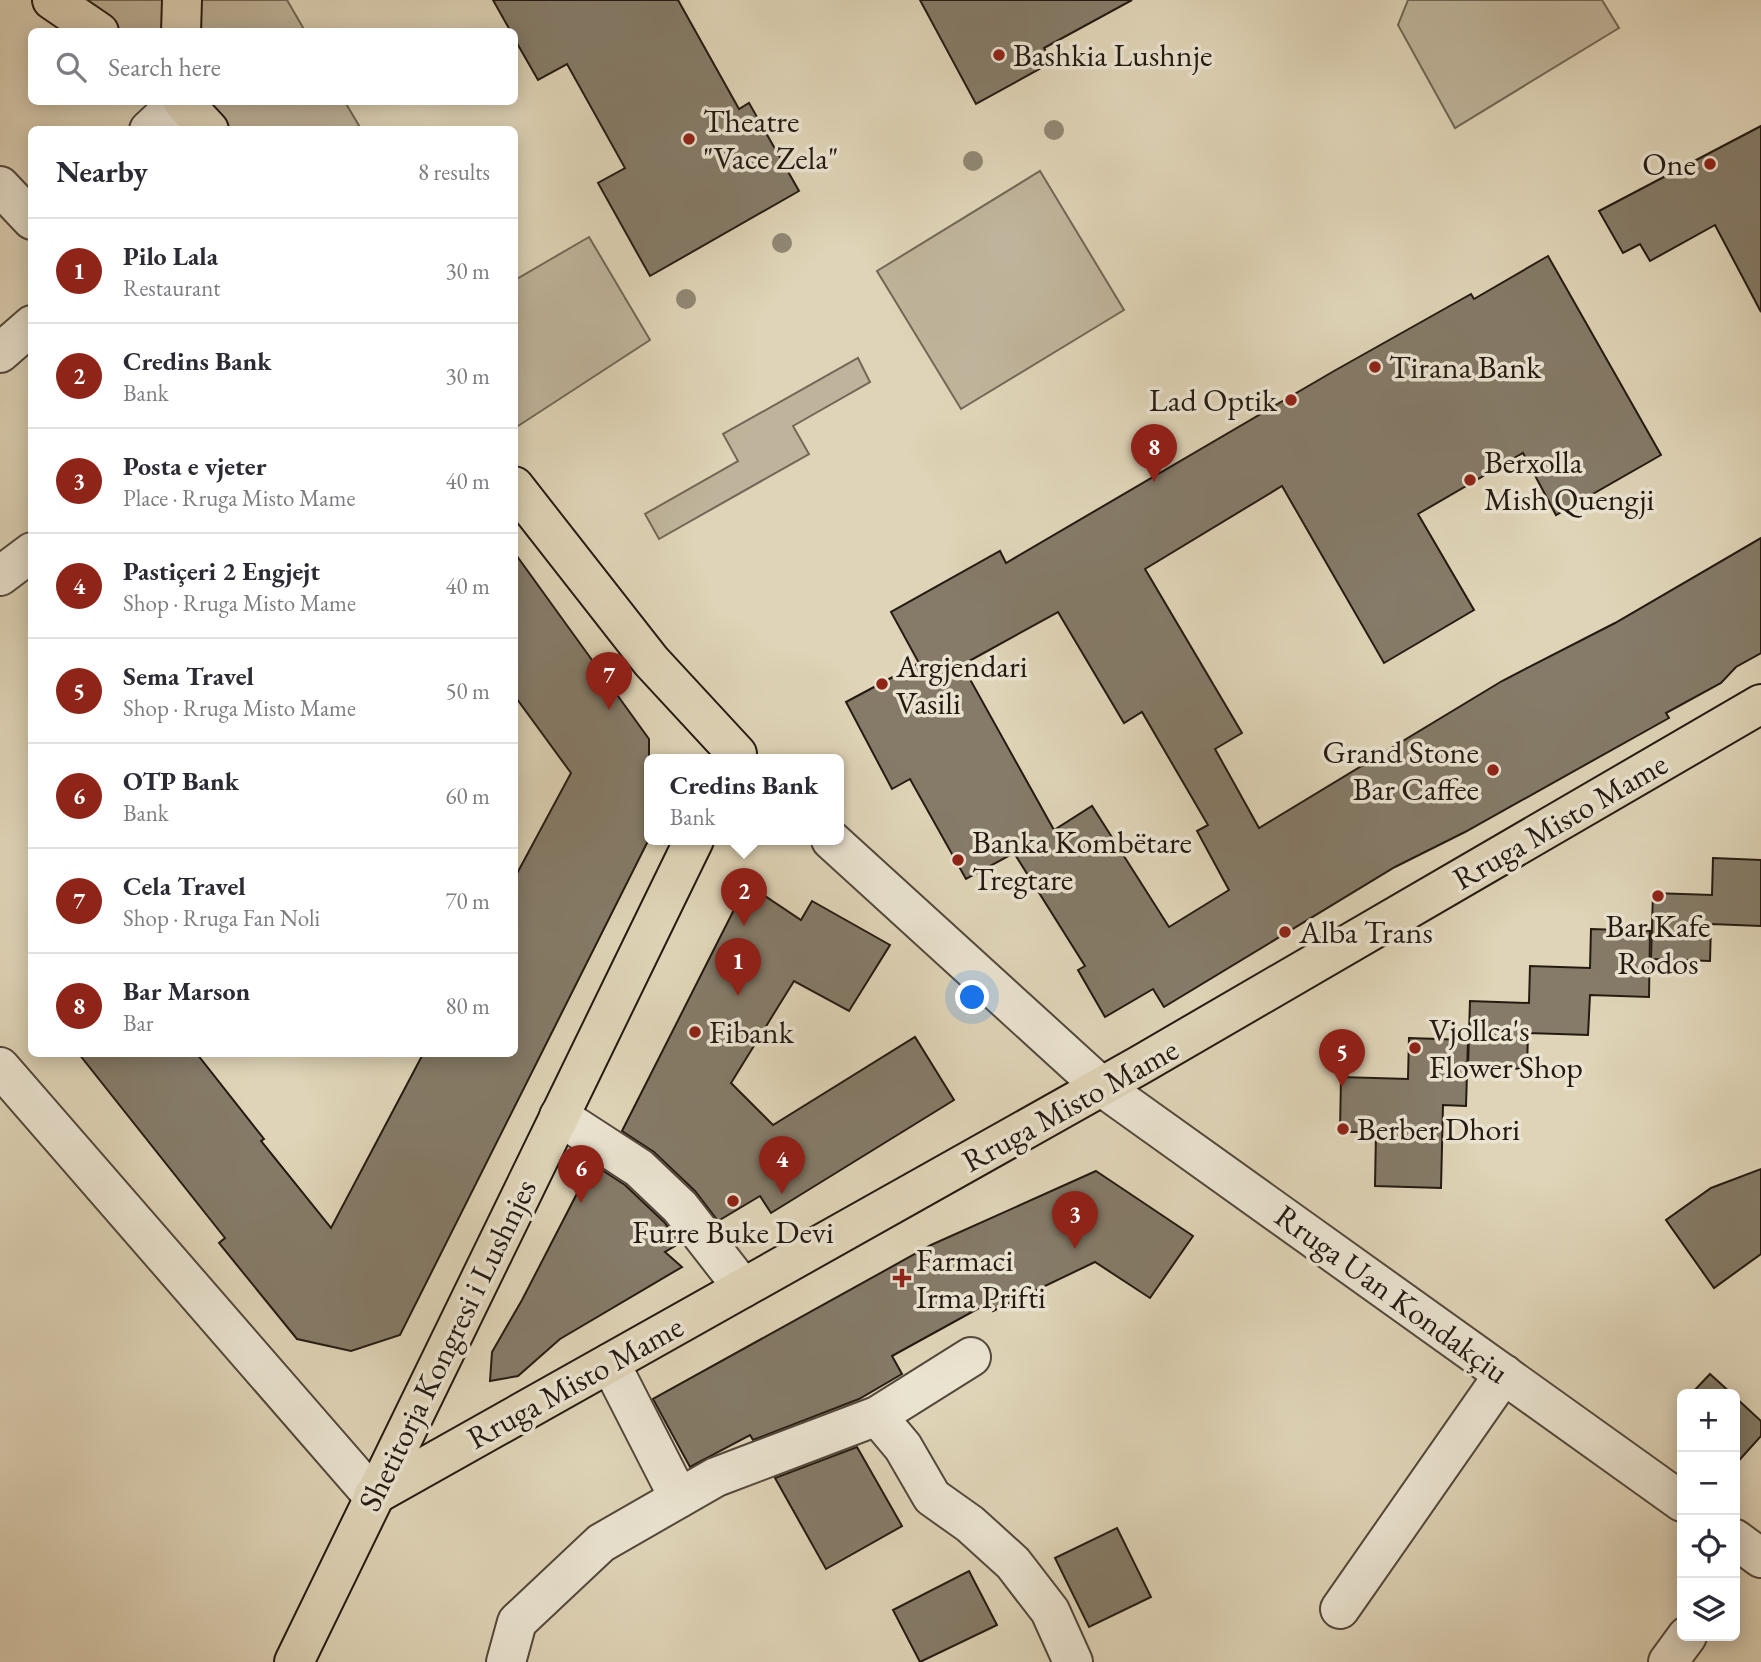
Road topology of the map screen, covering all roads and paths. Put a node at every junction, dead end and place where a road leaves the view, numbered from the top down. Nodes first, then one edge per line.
1 (52, 0) edge
2 (183, 0) edge
3 (93, 28) edge
4 (181, 28) edge
5 (178, 105) edge
6 (184, 105) edge
7 (154, 126) edge
8 (205, 126) edge
9 (0, 186) edge
10 (28, 216) edge
11 (28, 328) edge
12 (0, 353) edge
13 (518, 497) edge
14 (28, 554) edge
15 (0, 576) edge
16 (1761, 704) edge
17 (734, 754) edge
18 (692, 845) edge
19 (836, 845) edge
20 (0, 1066) edge
21 (1102, 1087) junction
22 (559, 1116) junction
23 (743, 1288) junction
24 (971, 1357) dead end
25 (610, 1363) junction
26 (1504, 1374) junction
27 (877, 1416) junction
28 (373, 1496) junction
29 (679, 1498) junction
30 (1677, 1498) edge
31 (1340, 1609) dead end
32 (1683, 1641) edge
33 (293, 1662) edge
34 (506, 1662) edge
35 (1073, 1662) edge
36 (1668, 1662) edge

1 - 3 main road
2 - 4 main road
5 - 7 street
6 - 8 main road
9 - 10 street
11 - 12 street
13 - 17 main road
14 - 15 street
16 - 21 main road, Rruga Misto Mame
18 - 22 main road, Shetitorja Kongresi i Lushnjes
19 - 21 street, Rruga Uan Kondakçiu
20 - 28 street
21 - 23 main road, Rruga Misto Mame
21 - 26 street, Rruga Uan Kondakçiu
22 - 23 street
22 - 28 main road, Shetitorja Kongresi i Lushnjes
23 - 25 main road, Rruga Misto Mame
24 - 27 street
25 - 28 main road, Rruga Misto Mame
25 - 29 street
26 - 30 street, Rruga Uan Kondakçiu
26 - 31 street
27 - 29 street
27 - 35 street
28 - 33 main road, Shetitorja Kongresi i Lushnjes
29 - 34 street
32 - 36 street

